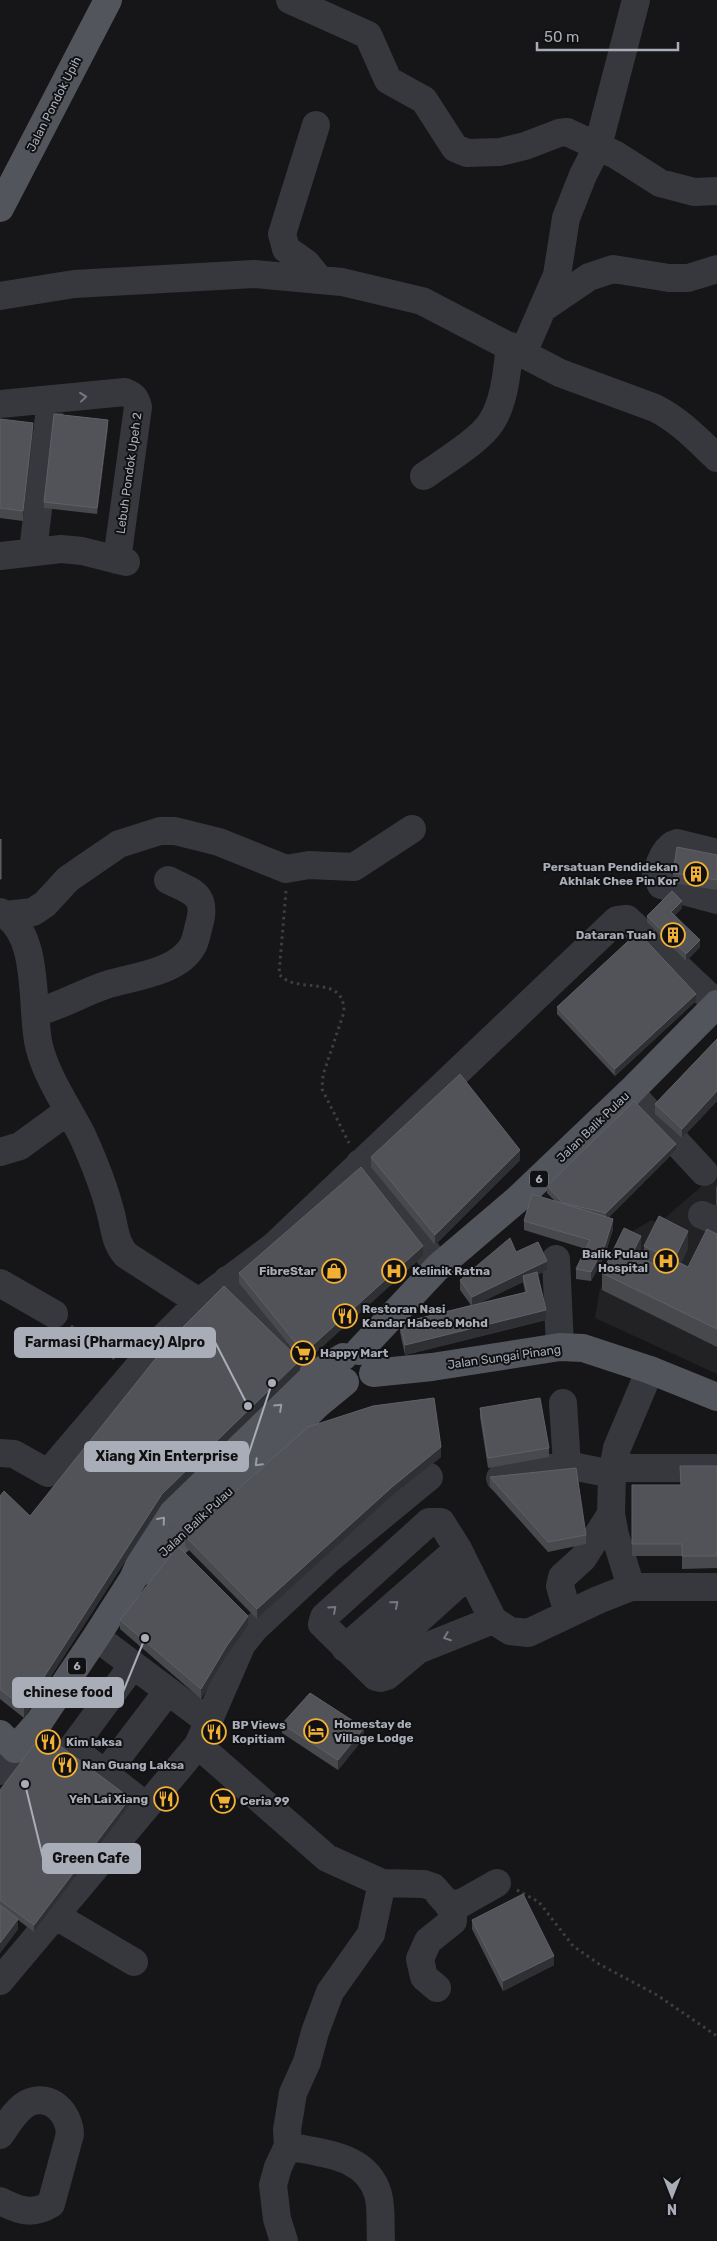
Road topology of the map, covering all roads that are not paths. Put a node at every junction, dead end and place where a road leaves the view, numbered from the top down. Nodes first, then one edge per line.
1 (108, 0) edge
2 (290, 0) edge
3 (636, 0) edge
4 (316, 125) dead end
5 (598, 146) junction
6 (717, 191) edge
7 (0, 208) edge
8 (717, 269) edge
9 (320, 280) junction
10 (0, 296) edge
11 (542, 309) junction
12 (517, 350) junction
13 (51, 400) junction
14 (0, 404) edge
15 (717, 458) edge
16 (424, 476) dead end
17 (33, 551) junction
18 (0, 556) edge
19 (412, 829) dead end
20 (717, 853) edge
21 (168, 880) dead end
22 (717, 900) edge
23 (3, 914) edge
24 (717, 1004) edge
25 (35, 1013) junction
26 (630, 1092) junction
27 (68, 1111) junction
28 (0, 1152) edge
29 (360, 1163) junction
30 (704, 1172) dead end
31 (556, 1260) dead end
32 (438, 1267) junction
33 (228, 1280) junction
34 (0, 1283) edge
35 (199, 1302) junction
36 (54, 1314) road end
37 (560, 1347) junction
38 (355, 1366) junction
39 (650, 1370) junction
40 (311, 1377) junction
41 (717, 1397) edge
42 (563, 1403) dead end
43 (0, 1453) edge
44 (567, 1465) junction
45 (717, 1468) edge
46 (613, 1471) junction
47 (430, 1477) dead end
48 (500, 1478) edge
49 (611, 1514) junction
50 (175, 1543) junction
51 (458, 1549) junction
52 (583, 1558) junction
53 (195, 1564) edge
54 (470, 1573) junction
55 (133, 1579) junction
56 (632, 1587) junction
57 (717, 1587) edge
58 (598, 1600) junction
59 (235, 1607) edge
60 (568, 1614) junction
61 (493, 1620) junction
62 (255, 1628) junction
63 (96, 1637) junction
64 (345, 1648) junction
65 (133, 1665) junction
66 (366, 1667) junction
67 (168, 1691) junction
68 (203, 1733) junction
69 (8, 1741) edge
70 (0, 1771) edge
71 (105, 1774) junction
72 (146, 1806) junction
73 (382, 1883) junction
74 (497, 1883) road end
75 (447, 1903) junction
76 (56, 1916) junction
77 (134, 1962) dead end
78 (0, 1982) edge
79 (437, 1988) dead end
80 (0, 2135) edge
81 (288, 2146) junction
82 (0, 2201) edge
83 (284, 2241) edge
84 (380, 2241) edge

1 - 7 main road, Jalan Pondok Upih
2 - 5 street
3 - 5 street
4 - 9 street
5 - 6 street
5 - 11 street
8 - 11 street
9 - 10 street
9 - 12 street
11 - 12 street
12 - 15 street
12 - 16 street
13 - 14 street
13 - 17 street
13 -> 17 street, Lebuh Pondok Upeh 2
17 - 18 street
19 - 23 street
20 - 22 street
21 - 25 street
23 - 25 street
24 - 26 main road, Jalan Balik Pulau / 6
24 - 29 street
25 - 27 street
26 - 30 street
26 - 32 main road, Jalan Balik Pulau / 6
27 - 28 street
27 - 35 street
29 - 32 street
29 - 33 street
31 - 37 street
32 - 38 main road, Jalan Balik Pulau / 6
33 - 35 street
33 - 40 street
34 - 36 street
35 - 43 street
37 - 38 main road, Jalan Sungai Pinang / 6
37 - 39 main road, Jalan Sungai Pinang / 6
38 - 40 main road, Jalan Balik Pulau / 6
38 -> 50 main road, Jalan Balik Pulau / 6
39 - 41 main road, Jalan Sungai Pinang / 6
39 - 46 street
55 -> 40 main road, Jalan Balik Pulau / 6
42 - 44 street
44 - 46 street
44 - 48 street
45 - 46 street
46 - 49 street
47 - 62 street
49 - 52 street
49 - 56 street
50 - 53 street
50 - 55 main road, Jalan Balik Pulau / 6
51 - 54 street
64 -> 51 street
64 -> 51 street
52 - 58 street
52 - 60 street
54 - 61 street
54 - 66 street
55 - 63 main road, Jalan Balik Pulau / 6
56 - 57 street
56 - 58 street
58 - 60 street
59 - 62 street
60 - 61 street
61 -> 66 street
62 - 68 street
63 - 65 street
63 - 69 main road, Jalan Balik Pulau / 6
64 - 66 street
65 - 67 street
65 - 71 street
67 - 68 street
67 - 71 street
68 - 72 street
68 - 73 street
69 - 70 street
71 - 72 street
72 - 76 street
73 - 75 street
73 - 81 street
74 - 75 street
75 - 79 street
76 - 77 street
76 - 78 street
80 - 82 street
81 - 83 street
81 - 84 street

